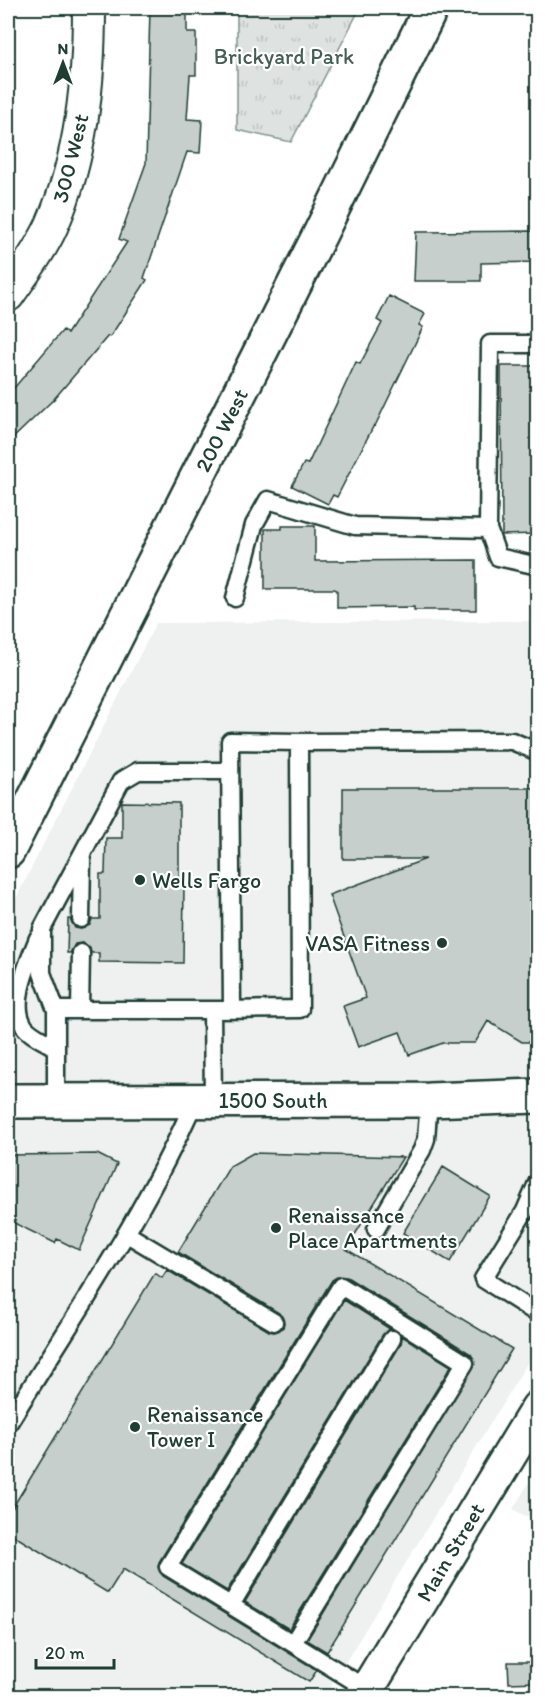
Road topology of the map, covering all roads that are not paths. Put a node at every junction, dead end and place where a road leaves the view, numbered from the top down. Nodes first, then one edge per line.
1 (89, 8) edge
2 (431, 8) edge
3 (8, 295) edge
4 (537, 344) edge
5 (488, 529) junction
6 (537, 566) edge
7 (235, 598) dead end
8 (299, 742) junction
9 (537, 752) edge
10 (230, 771) junction
11 (8, 851) edge
12 (82, 855) junction
13 (81, 919) dead end
14 (42, 929) junction
15 (81, 953) dead end
16 (56, 1010) junction
17 (80, 1010) junction
18 (212, 1010) junction
19 (232, 1010) junction
20 (56, 1048) junction
21 (537, 1096) edge
22 (56, 1100) junction
23 (204, 1100) junction
24 (429, 1100) junction
25 (8, 1101) edge
26 (537, 1181) edge
27 (534, 1200) edge
28 (376, 1229) dead end
29 (127, 1234) junction
30 (535, 1306) edge
31 (274, 1322) dead end
32 (392, 1339) dead end
33 (537, 1407) edge
34 (8, 1424) edge
35 (231, 1605) junction
36 (293, 1643) junction
37 (365, 1693) edge

1 - 3 street, 300 West
2 - 11 main road, 200 West
4 - 5 lane
5 - 6 lane
5 - 7 lane
8 - 9 lane
8 - 10 lane
8 - 19 lane
10 - 12 lane
10 - 19 lane
12 - 13 lane
12 - 14 lane
14 - 16 lane
14 - 20 lane
15 - 17 lane
16 - 17 lane
16 - 20 lane
17 - 18 lane
18 - 19 lane
18 - 23 lane
20 - 22 lane
21 - 24 main road, 1500 South
22 - 23 main road, 1500 South
22 - 25 main road, 1500 South
23 - 24 main road, 1500 South
23 - 29 lane
24 - 28 lane
26 - 27 lane
27 - 30 lane
29 - 31 lane
29 - 34 lane
32 - 35 lane
33 - 37 main road, Main Street
35 - 36 lane
35 - 36 lane
36 - 37 lane

